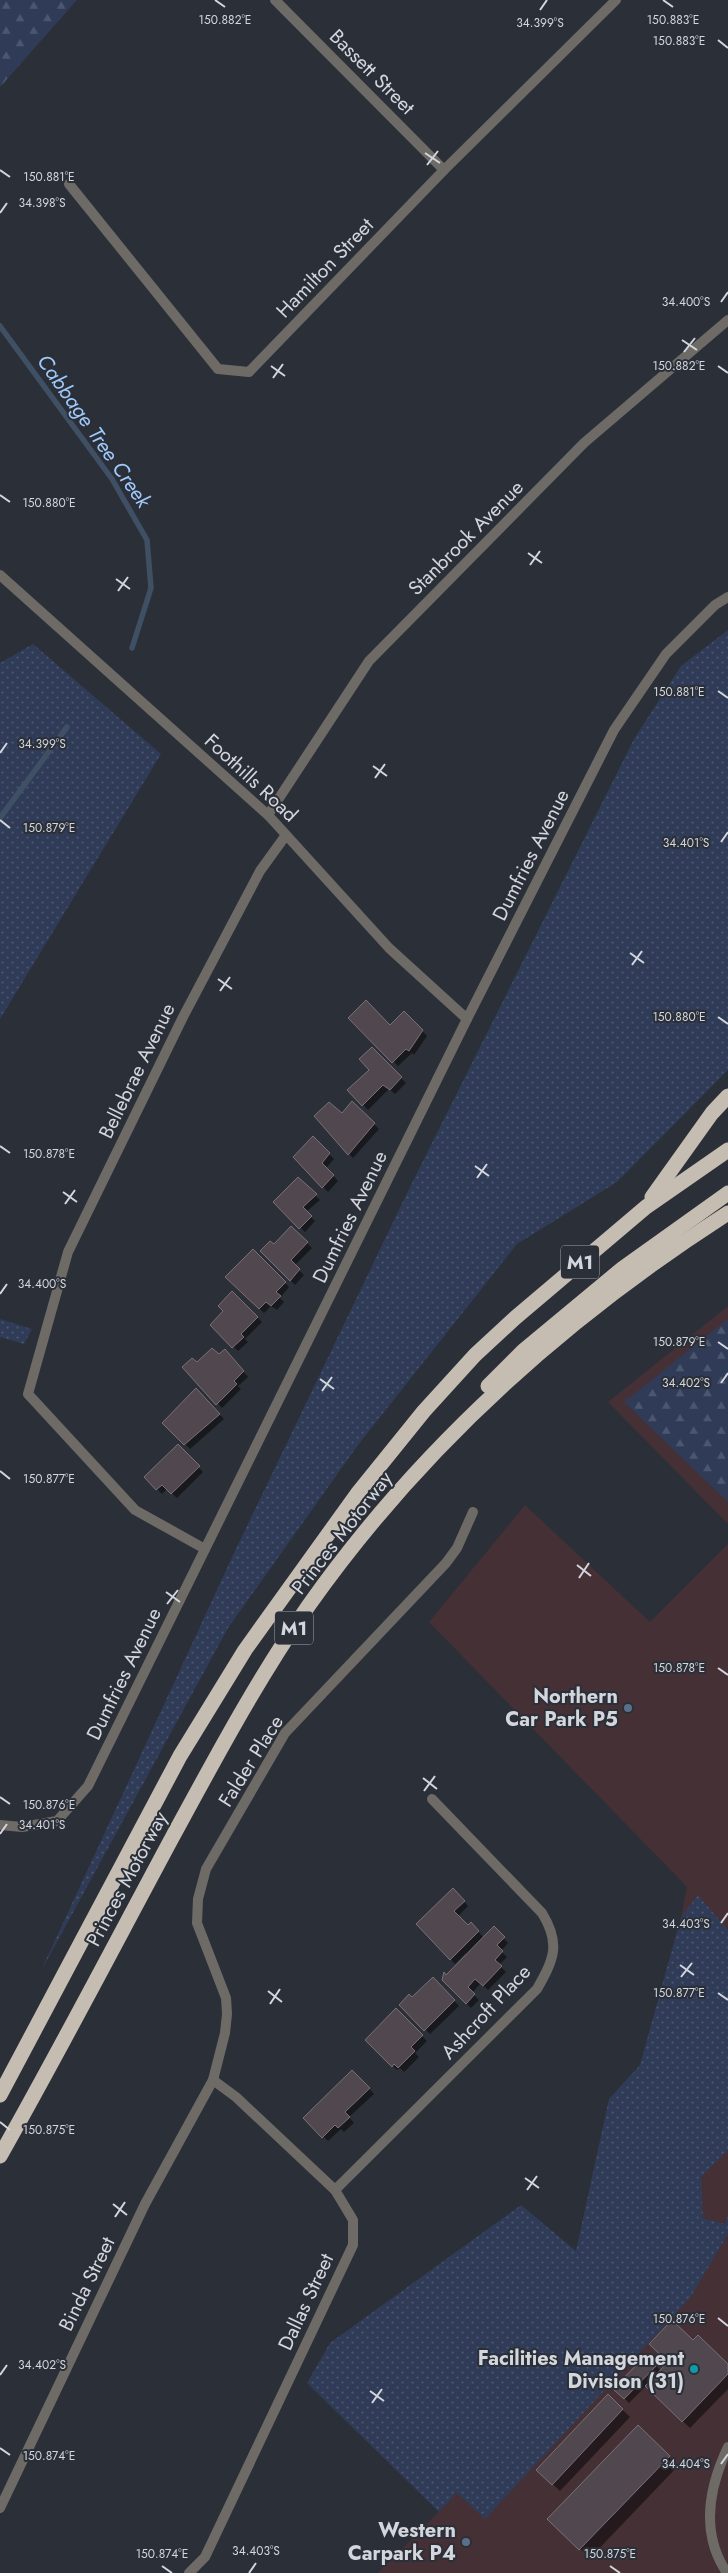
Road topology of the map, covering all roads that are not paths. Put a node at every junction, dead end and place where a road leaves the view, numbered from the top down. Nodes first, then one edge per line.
1 (275, 0) edge
2 (616, 0) edge
3 (444, 170) junction
4 (69, 184) dead end
5 (728, 320) edge
6 (0, 575) edge
7 (728, 597) edge
8 (268, 815) junction
9 (286, 835) junction
10 (467, 1019) junction
11 (728, 1096) edge
12 (728, 1150) edge
13 (728, 1193) edge
14 (646, 1207) junction
15 (728, 1213) edge
16 (421, 1466) junction
17 (473, 1512) dead end
18 (205, 1549) junction
19 (432, 1799) dead end
20 (0, 1825) edge
21 (213, 2080) junction
22 (0, 2096) edge
23 (0, 2156) edge
24 (335, 2190) junction
25 (728, 2447) edge
26 (0, 2508) edge
27 (190, 2573) edge
28 (727, 2573) edge

1 - 3 street, Bassett Street
2 - 3 street, Hamilton Street
3 - 4 street, Hamilton Street
5 - 8 street, Stanbrook Avenue
6 - 8 street, Foothills Road
7 - 10 street, Dumfries Avenue
8 - 9 street, Foothills Road
9 - 10 street, Foothills Road
9 - 18 street, Bellebrae Avenue
10 - 18 street, Dumfries Avenue
11 - 14 highway
12 - 14 highway, Princes Motorway / M1
13 - 16 highway
14 - 22 highway, Princes Motorway / M1
15 - 16 highway, Princes Motorway / M1
16 - 23 highway, Princes Motorway / M1
17 - 21 street, Falder Place
18 - 20 street, Dumfries Avenue
19 - 24 street, Ashcroft Place
21 - 24 street, Dallas Street
21 - 26 street, Binda Street
24 - 27 street, Dallas Street
25 - 28 street

